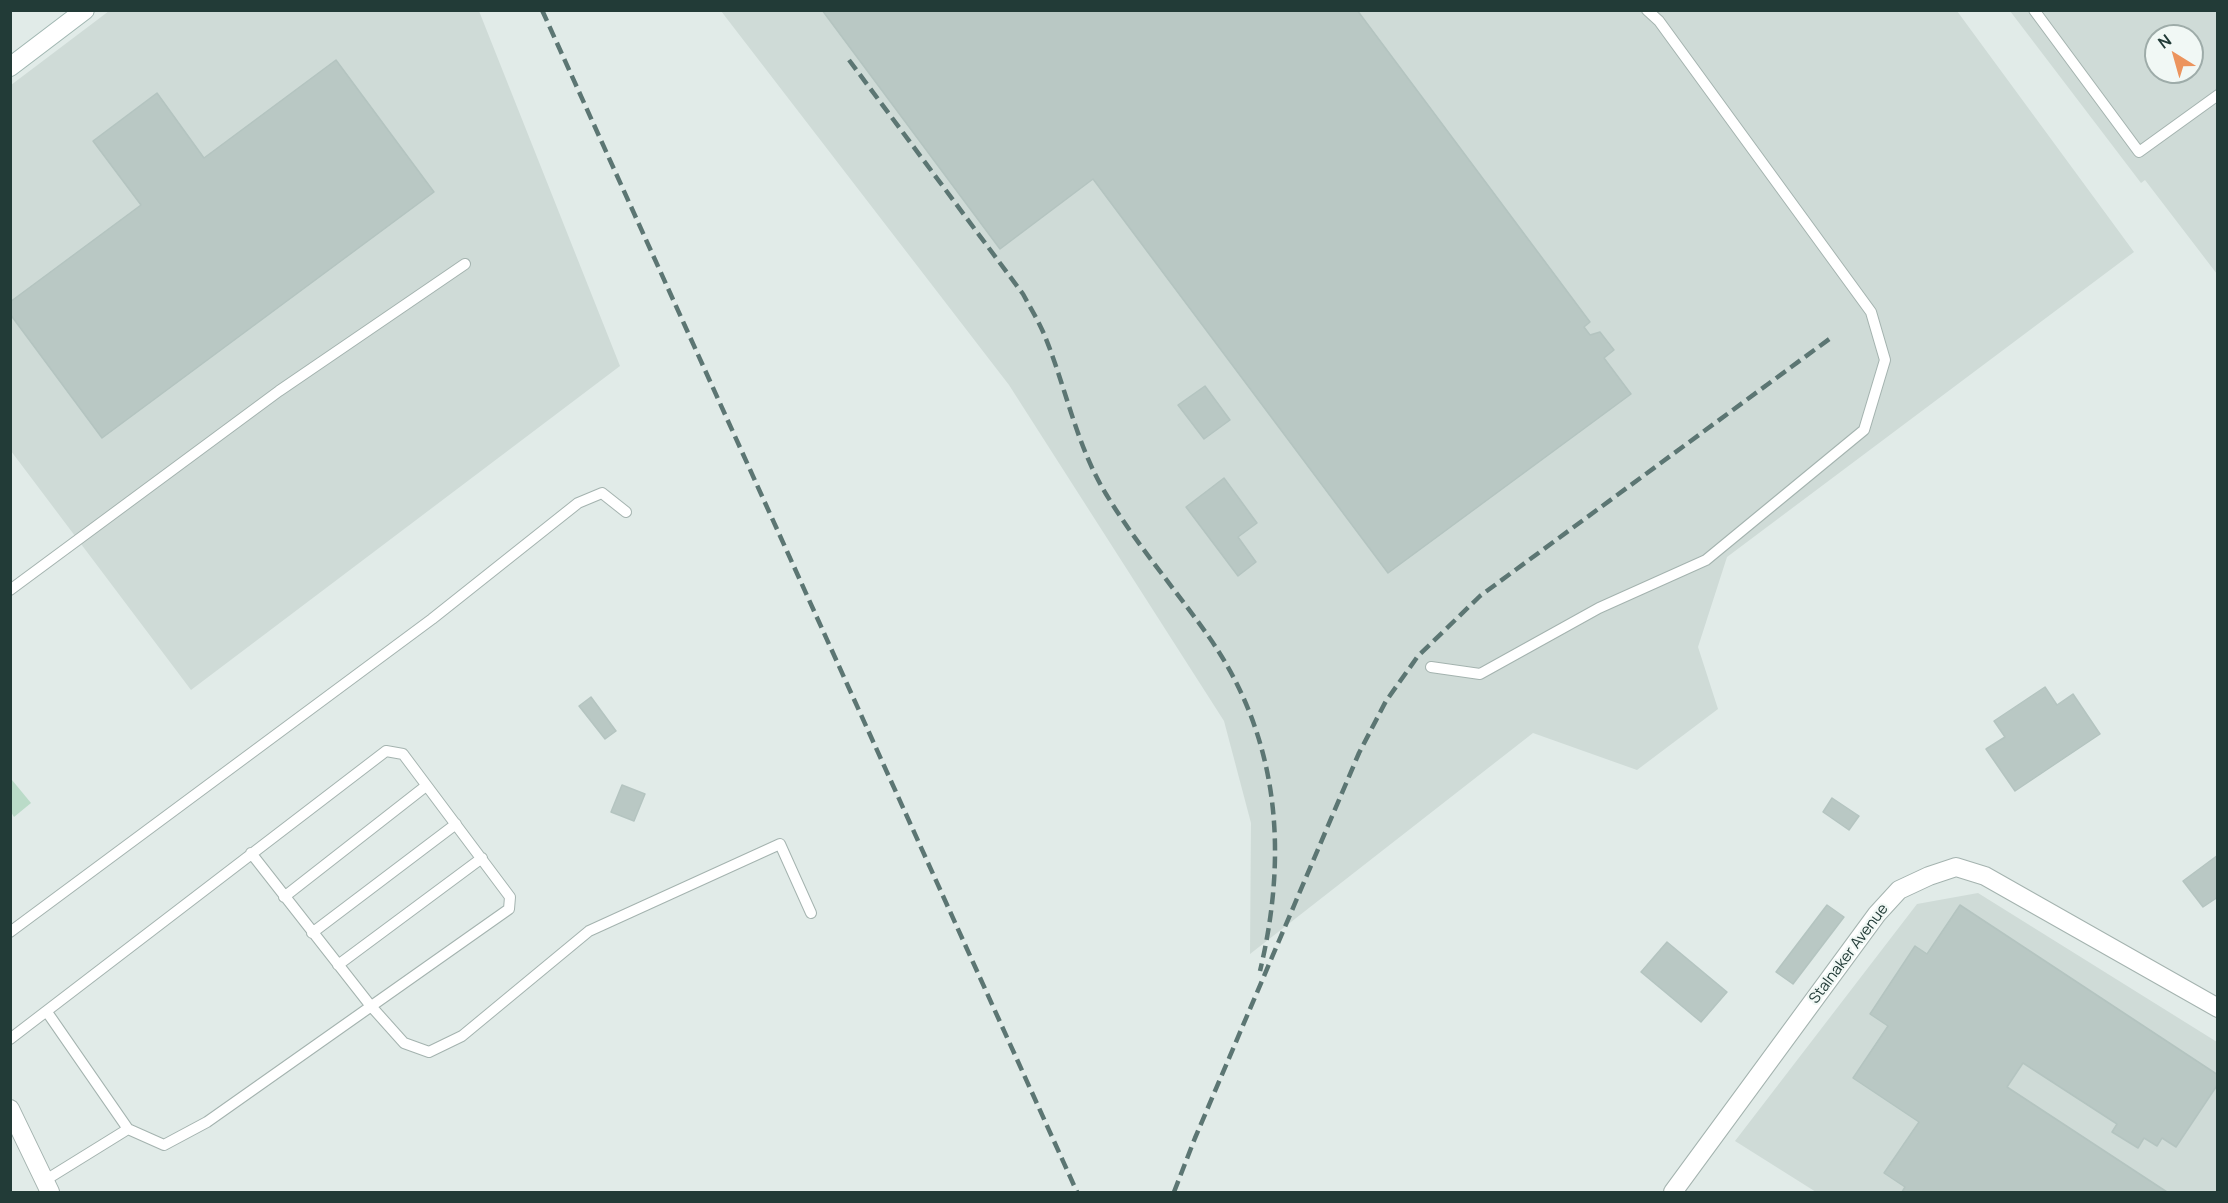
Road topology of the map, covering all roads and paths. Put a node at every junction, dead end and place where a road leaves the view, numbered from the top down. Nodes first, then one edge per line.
1 (86, 10) edge
2 (1647, 10) edge
3 (2034, 10) edge
4 (10, 67) edge
5 (2217, 95) edge
6 (465, 264) dead end
7 (626, 512) dead end
8 (10, 590) edge
9 (1431, 667) dead end
10 (426, 786) junction
11 (456, 824) junction
12 (251, 852) junction
13 (482, 858) junction
14 (284, 897) junction
15 (811, 913) dead end
16 (10, 932) edge
17 (312, 933) junction
18 (338, 965) junction
19 (370, 1005) junction
20 (2217, 1008) edge
21 (47, 1012) junction
22 (10, 1039) edge
23 (10, 1109) edge
24 (128, 1129) junction
25 (47, 1187) edge
26 (1673, 1192) edge

1 - 4 street
2 - 9 lane
3 - 5 lane
6 - 8 lane
7 - 16 lane
10 - 11 lane
10 - 12 lane
10 - 14 lane
11 - 13 lane
11 - 17 lane
12 - 14 lane
12 - 21 lane
13 - 18 lane
13 - 19 lane
14 - 17 lane
15 - 19 lane
17 - 18 lane
18 - 19 lane
19 - 24 lane
20 - 26 street, Stalnaker Avenue
21 - 22 lane
21 - 24 lane
23 - 25 street
24 - 25 lane

